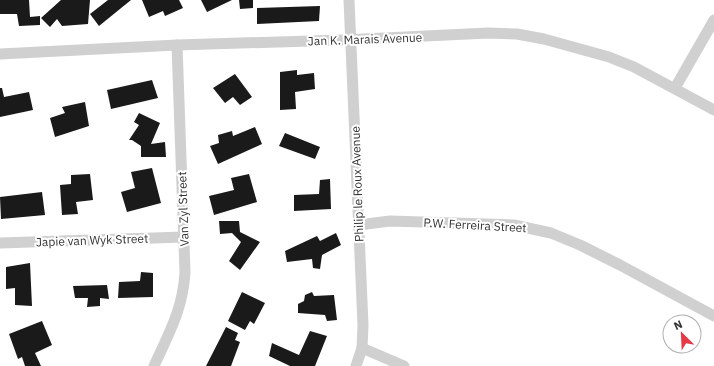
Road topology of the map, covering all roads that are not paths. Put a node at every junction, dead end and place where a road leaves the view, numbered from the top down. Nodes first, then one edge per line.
1 (349, 0) edge
2 (714, 20) edge
3 (351, 40) junction
4 (177, 45) junction
5 (0, 54) edge
6 (675, 88) junction
7 (714, 110) edge
8 (359, 225) junction
9 (184, 237) junction
10 (0, 243) edge
11 (714, 316) edge
12 (362, 348) junction
13 (154, 366) edge
14 (356, 366) edge
15 (404, 366) edge

1 - 3 street, Philip le Roux Avenue
2 - 6 street
3 - 4 street, Jan K. Marais Avenue
3 - 6 street, Jan K. Marais Avenue
3 - 8 street, Philip le Roux Avenue
4 - 5 street, Jan K. Marais Avenue
4 - 9 street, Van Zyl Street
6 - 7 street, Jan K. Marais Avenue
8 - 11 street, P.W. Ferreira Street
8 - 12 street, Philip le Roux Avenue
9 - 10 street, Japie van Wyk Street
9 - 13 street, Van Zyl Street
12 - 14 street, Philip le Roux Avenue
12 - 15 street

